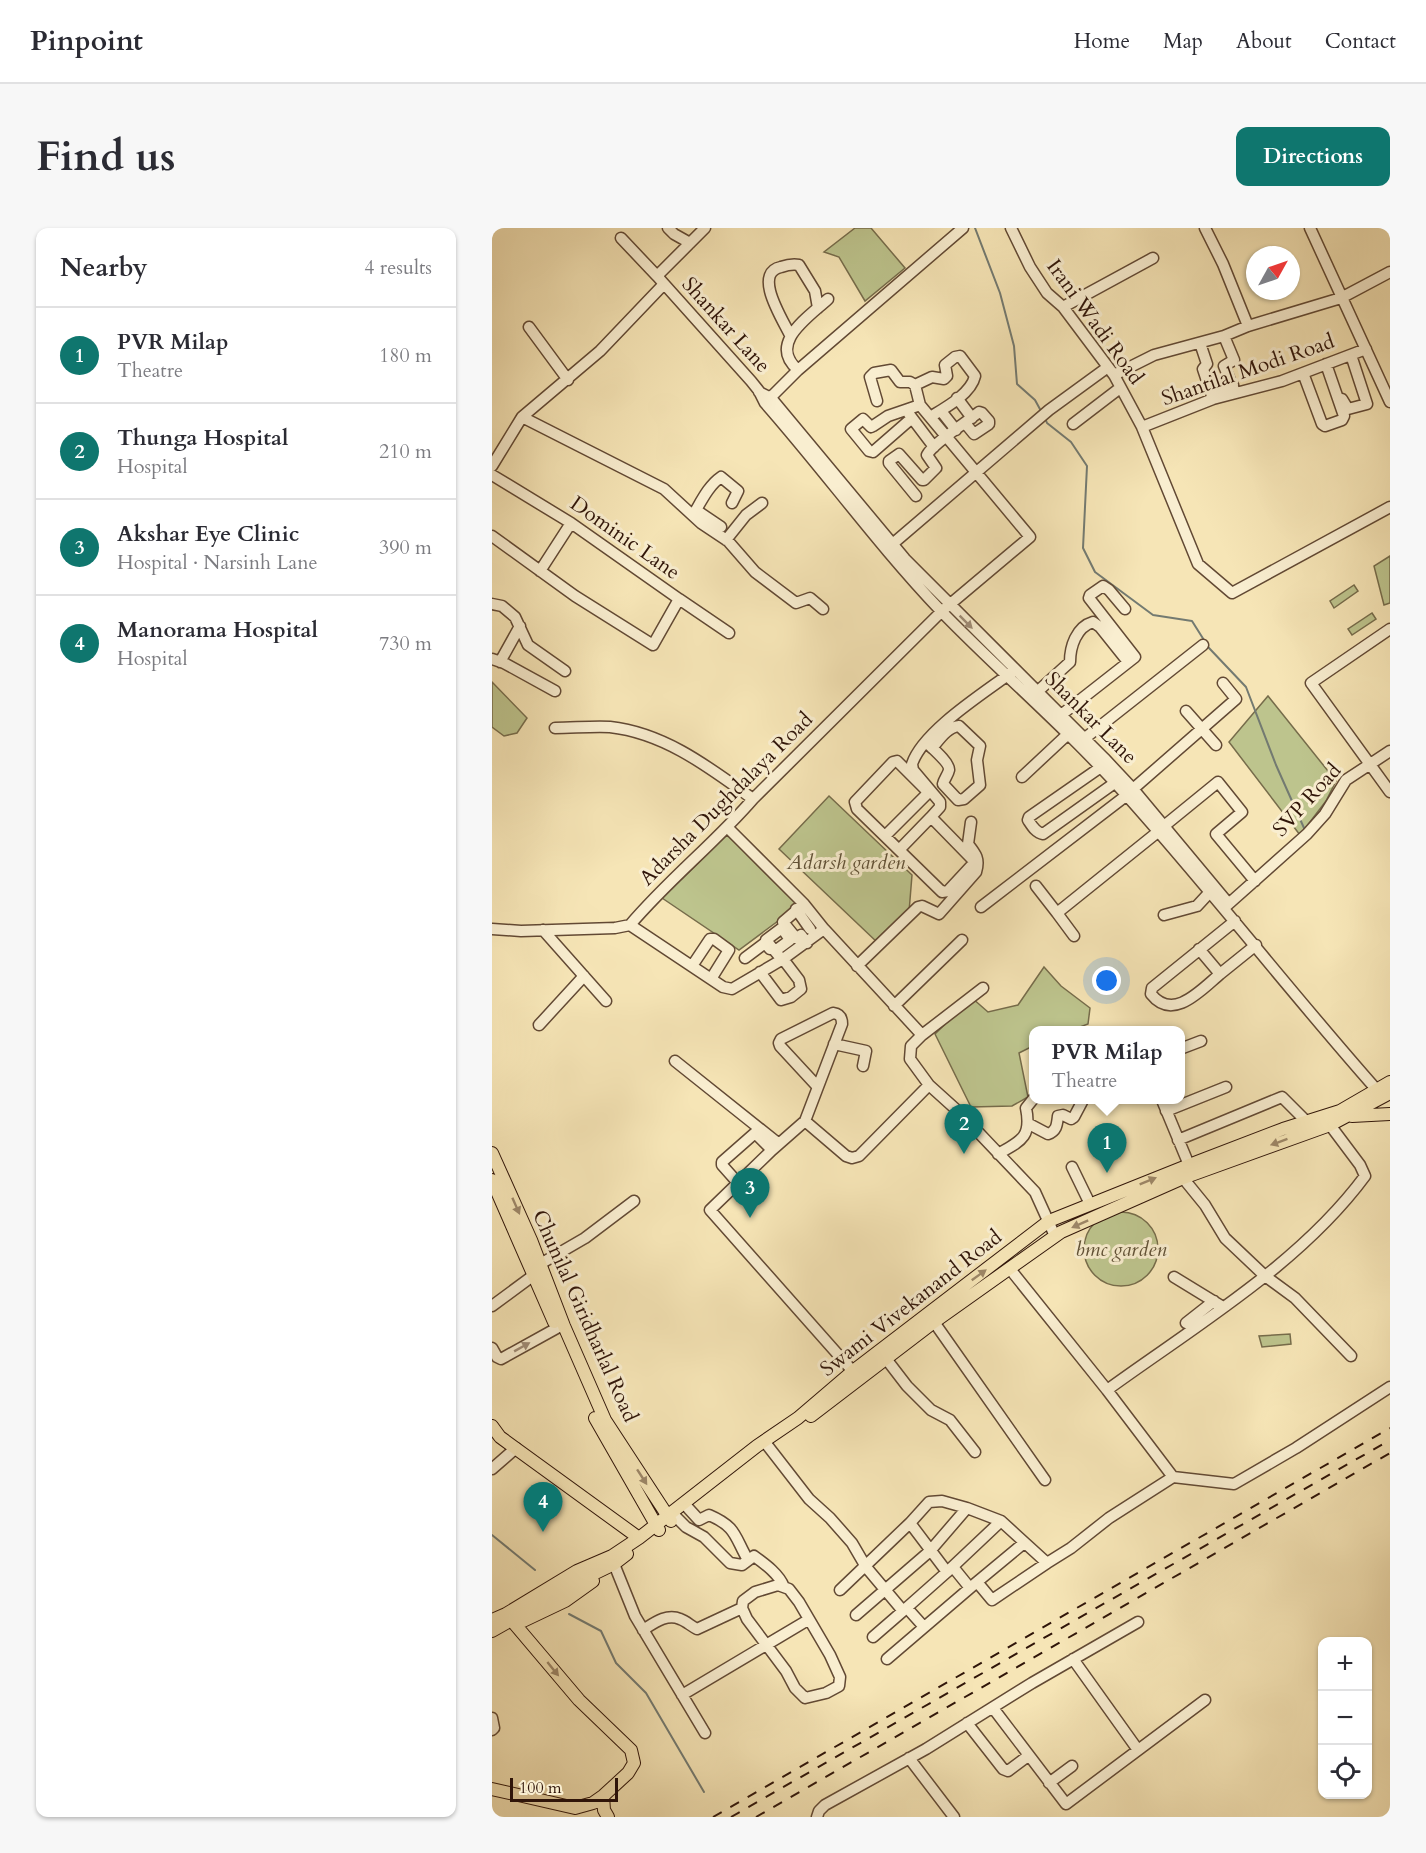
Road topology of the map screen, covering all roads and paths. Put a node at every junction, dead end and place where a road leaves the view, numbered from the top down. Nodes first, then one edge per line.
1 (668, 228) edge
2 (705, 228) edge
3 (963, 228) edge
4 (1011, 228) edge
5 (1205, 228) edge
6 (1310, 228) edge
7 (621, 238) dead end
8 (690, 243) junction
9 (1153, 258) dead end
10 (1390, 272) edge
11 (661, 280) junction
12 (1341, 298) junction
13 (828, 299) dead end
14 (1063, 307) junction
15 (818, 308) junction
16 (1248, 326) junction
17 (529, 327) dead end
18 (790, 335) junction
19 (1224, 336) junction
20 (1200, 343) junction
21 (1366, 350) junction
22 (1352, 358) junction
23 (1328, 366) junction
24 (798, 370) junction
25 (1111, 371) junction
26 (1303, 374) junction
27 (1385, 378) edge
28 (568, 380) junction
29 (915, 385) junction
30 (1120, 388) junction
31 (1234, 389) junction
32 (1212, 395) junction
33 (957, 398) junction
34 (768, 401) junction
35 (877, 401) dead end
36 (1390, 402) edge
37 (920, 405) junction
38 (941, 411) junction
39 (909, 414) junction
40 (522, 417) junction
41 (930, 417) junction
42 (964, 424) junction
43 (1073, 424) dead end
44 (1142, 427) junction
45 (946, 438) junction
46 (934, 447) junction
47 (492, 465) edge
48 (975, 473) junction
49 (492, 474) edge
50 (916, 496) dead end
51 (762, 502) dead end
52 (732, 503) dead end
53 (1390, 507) edge
54 (694, 513) junction
55 (571, 524) junction
56 (721, 527) dead end
57 (745, 528) dead end
58 (492, 536) edge
59 (729, 543) junction
60 (889, 547) junction
61 (540, 571) junction
62 (679, 599) junction
63 (492, 604) edge
64 (945, 608) junction
65 (823, 609) dead end
66 (1125, 609) dead end
67 (520, 626) junction
68 (1390, 630) edge
69 (729, 633) dead end
70 (1203, 645) dead end
71 (496, 660) edge
72 (1128, 662) junction
73 (565, 671) dead end
74 (1011, 673) junction
75 (1223, 683) dead end
76 (555, 692) dead end
77 (1037, 692) junction
78 (1186, 711) dead end
79 (1061, 715) junction
80 (555, 728) dead end
81 (1202, 728) junction
82 (1068, 734) junction
83 (1081, 741) junction
84 (929, 745) junction
85 (1216, 745) dead end
86 (1390, 751) edge
87 (1369, 764) junction
88 (1101, 767) junction
89 (1022, 777) dead end
90 (1116, 783) junction
91 (930, 791) junction
92 (1130, 792) junction
93 (1390, 792) edge
94 (753, 799) junction
95 (931, 817) junction
96 (971, 822) dead end
97 (727, 827) junction
98 (1161, 829) junction
99 (885, 836) junction
100 (899, 850) junction
101 (1255, 881) junction
102 (1036, 886) dead end
103 (1209, 893) junction
104 (1227, 906) junction
105 (800, 907) junction
106 (981, 907) dead end
107 (1057, 913) junction
108 (1164, 915) dead end
109 (1235, 921) junction
110 (630, 925) junction
111 (492, 929) edge
112 (543, 930) junction
113 (824, 930) junction
114 (805, 935) junction
115 (1074, 936) dead end
116 (962, 940) dead end
117 (788, 941) junction
118 (1256, 945) junction
119 (1199, 949) junction
120 (796, 951) junction
121 (745, 958) dead end
122 (781, 959) junction
123 (692, 966) junction
124 (857, 966) junction
125 (1220, 974) junction
126 (584, 976) junction
127 (763, 976) junction
128 (711, 979) junction
129 (982, 988) dead end
130 (606, 1001) dead end
131 (894, 1006) junction
132 (539, 1025) dead end
133 (922, 1035) junction
134 (1201, 1041) dead end
135 (834, 1044) junction
136 (1185, 1047) edge
137 (675, 1061) dead end
138 (863, 1066) dead end
139 (929, 1085) junction
140 (818, 1086) junction
141 (1226, 1087) dead end
142 (1385, 1091) edge
143 (1185, 1103) edge
144 (1029, 1104) edge
145 (1081, 1104) edge
146 (1163, 1104) edge
147 (1184, 1104) edge
148 (1390, 1108) edge
149 (1166, 1111) junction
150 (1390, 1114) edge
151 (1348, 1116) junction
152 (805, 1121) junction
153 (1307, 1122) junction
154 (1029, 1124) junction
155 (1330, 1125) junction
156 (1178, 1140) junction
157 (776, 1147) junction
158 (492, 1153) edge
159 (998, 1154) junction
160 (1188, 1165) junction
161 (1072, 1167) dead end
162 (1183, 1178) junction
163 (492, 1180) edge
164 (738, 1183) junction
165 (634, 1201) dead end
166 (1090, 1204) junction
167 (1049, 1221) junction
168 (1054, 1236) junction
169 (535, 1269) junction
170 (1010, 1269) junction
171 (1265, 1276) junction
172 (1174, 1277) dead end
173 (492, 1306) edge
174 (1217, 1306) junction
175 (934, 1322) junction
176 (557, 1328) junction
177 (492, 1348) edge
178 (1351, 1356) dead end
179 (886, 1360) junction
180 (857, 1376) junction
181 (1390, 1387) edge
182 (1107, 1390) junction
183 (492, 1426) edge
184 (766, 1444) junction
185 (516, 1448) junction
186 (975, 1452) dead end
187 (492, 1469) edge
188 (1173, 1477) junction
189 (1045, 1480) dead end
190 (688, 1508) junction
191 (967, 1508) junction
192 (671, 1518) junction
193 (1001, 1521) junction
194 (910, 1523) junction
195 (658, 1528) junction
196 (639, 1538) junction
197 (1024, 1544) junction
198 (930, 1551) junction
199 (748, 1560) junction
200 (1047, 1563) junction
201 (614, 1564) junction
202 (866, 1567) junction
203 (950, 1569) junction
204 (973, 1585) junction
205 (784, 1587) junction
206 (840, 1590) dead end
207 (884, 1590) junction
208 (742, 1608) junction
209 (905, 1610) junction
210 (856, 1615) dead end
211 (511, 1619) junction
212 (492, 1620) edge
213 (808, 1620) junction
214 (1138, 1622) dead end
215 (924, 1627) junction
216 (643, 1630) junction
217 (492, 1631) edge
218 (873, 1637) dead end
219 (766, 1645) junction
220 (886, 1659) dead end
221 (1073, 1659) junction
222 (682, 1695) junction
223 (1204, 1700) dead end
224 (993, 1708) junction
225 (492, 1718) edge
226 (968, 1723) junction
227 (492, 1730) edge
228 (705, 1733) dead end
229 (1138, 1750) junction
230 (1028, 1756) junction
231 (909, 1758) junction
232 (1072, 1766) dead end
233 (1049, 1784) junction
234 (492, 1790) edge
235 (603, 1796) junction
236 (578, 1812) edge
237 (608, 1817) edge
238 (817, 1817) edge
239 (954, 1817) edge

1 - 8 street
2 - 8 street
3 - 24 street
4 - 14 street, Irani Wadi Road
5 - 16 street
6 - 12 street, Shantilal Modi Road
7 - 11 street, Shankar Lane
8 - 11 street
9 - 14 street
10 - 12 street
11 - 28 street
11 - 34 street, Shankar Lane
12 - 16 street
12 - 21 street, Shantilal Modi Road
13 - 15 street
14 - 25 street, Irani Wadi Road
15 - 18 street
15 - 18 street
16 - 19 street
17 - 28 street
18 - 24 street
19 - 20 street
19 - 31 street
20 - 25 street
20 - 32 street
21 - 22 street, Shantilal Modi Road
21 - 27 street, Shantilal Modi Road
22 - 23 street, Shantilal Modi Road
22 - 23 street
23 - 26 street, Shantilal Modi Road
23 - 26 street
24 - 34 street
25 - 30 street, Irani Wadi Road
25 - 48 street
26 - 31 street, Shantilal Modi Road
27 - 36 street, Shantilal Modi Road
28 - 40 street
29 - 33 street
29 - 35 street
29 - 37 street
30 - 43 street
30 - 44 street, Irani Wadi Road
31 - 32 street, Shantilal Modi Road
32 - 44 street, Shantilal Modi Road
33 - 38 street
33 - 42 street
34 - 60 street, Shankar Lane
37 - 39 street
37 - 41 street
38 - 41 street
38 - 42 street
39 - 39 street
39 - 46 street
40 - 47 street
40 - 54 street
41 - 45 street
42 - 45 street
44 - 53 street, Irani Wadi Road
45 - 46 street
45 - 48 street
46 - 50 street
48 - 60 street
48 - 64 street, Adarsha Dughdalaya Road
49 - 55 street, Dominic Lane
51 - 59 street
52 - 54 street
54 - 56 street
54 - 59 street
55 - 61 street
55 - 62 street, Dominic Lane
57 - 59 street
58 - 61 street, Dominic Lane
59 - 65 street
60 - 64 street, Shankar Lane
61 - 62 street, Dominic Lane
62 - 69 street
63 - 67 street
64 - 74 street, Shankar Lane
64 - 94 street, Adarsha Dughdalaya Road
66 - 72 street
67 - 71 street
67 - 73 street
68 - 87 street
70 - 83 street
71 - 76 street
72 - 77 street
72 - 79 street
74 - 77 street, Shankar Lane
74 - 82 street, Shankar Lane
74 - 84 street
75 - 81 street
77 - 79 street, Shankar Lane
78 - 81 street
79 - 83 street, Shankar Lane
80 - 94 street
81 - 85 street
81 - 92 street
82 - 83 street, Shankar Lane
82 - 89 street
83 - 88 street, Shankar Lane
83 - 92 street, Shankar Lane
84 - 84 street
84 - 91 street
86 - 87 street, SVP Road
87 - 93 street
87 - 101 street, SVP Road
88 - 90 street, Shankar Lane
88 - 90 street
90 - 92 street, Shankar Lane
91 - 95 street
91 - 99 street
91 - 99 street
92 - 98 street, Shankar Lane
92 - 106 street
94 - 97 street, Adarsha Dughdalaya Road
95 - 100 street
95 - 100 street
96 - 124 street
97 - 105 street
97 - 110 street, Adarsha Dughdalaya Road
98 - 101 street
98 - 103 street, Shankar Lane
98 - 104 street, Shankar Lane
98 - 107 street
99 - 100 street
101 - 104 street, SVP Road
102 - 107 street
103 - 104 street, Shankar Lane
103 - 108 street
104 - 109 street, Shankar Lane
104 - 142 street, Shankar Lane
105 - 113 street
105 - 114 street
105 - 114 street
107 - 115 street
109 - 118 street, Shankar Lane
109 - 119 street
110 - 112 street
110 - 123 street
111 - 112 street
112 - 126 street
113 - 114 street
113 - 124 street
114 - 120 street
116 - 131 street
117 - 120 street
117 - 122 street
117 - 122 street
118 - 125 street
118 - 142 street, Shankar Lane
119 - 125 street
119 - 125 street
120 - 122 street
121 - 122 street
122 - 127 street
122 - 127 street
123 - 128 street
123 - 128 street
124 - 131 street
126 - 130 street
126 - 132 street
127 - 128 street
129 - 133 street
131 - 133 street
133 - 139 street
134 - 136 street
135 - 138 street
135 - 140 street
135 - 140 street
137 - 157 street
139 - 152 street
139 - 159 street
140 - 152 street
141 - 143 street
142 - 148 main road
142 - 151 main road, Swami Vivekanand Road
142 - 153 main road, Swami Vivekanand Road
144 - 154 street
145 - 154 street
146 - 149 street
147 - 149 street
149 - 156 street
150 - 151 main road
151 - 155 main road, Swami Vivekanand Road
152 - 157 street
153 - 156 street
153 - 160 main road, Swami Vivekanand Road
154 - 159 street
155 -> 162 main road, Swami Vivekanand Road
155 - 171 street
156 - 160 street
157 - 164 street
157 - 164 street
158 -> 169 main road, Chunilal Giridharlal Road
159 - 167 street
166 -> 160 main road, Swami Vivekanand Road
161 - 166 street
162 -> 168 main road, Swami Vivekanand Road
162 - 171 street
163 - 169 main road, Chunilal Giridharlal Road
164 - 180 street
165 - 169 street
166 - 167 main road, Swami Vivekanand Road
167 - 168 street
180 -> 167 main road, Swami Vivekanand Road
168 - 170 main road, Swami Vivekanand Road
169 - 173 street
169 - 176 main road, Chunilal Giridharlal Road
169 -> 192 main road, Chunilal Giridharlal Road
170 - 175 main road, Swami Vivekanand Road
170 - 182 street
171 - 174 street
171 - 178 street
172 - 174 street
174 - 182 street
175 - 179 main road, Swami Vivekanand Road
175 - 189 street
177 -> 176 street
176 - 195 main road, Chunilal Giridharlal Road
179 - 180 main road, Swami Vivekanand Road
179 - 186 street
180 - 184 main road, Swami Vivekanand Road
181 - 188 street
182 - 188 street
183 - 185 main road
184 - 190 main road, Swami Vivekanand Road
184 - 192 main road, Swami Vivekanand Road
184 - 202 street
185 - 187 street
185 - 196 main road
188 - 200 street
190 - 192 main road, Swami Vivekanand Road
190 - 199 street
191 - 193 street
191 - 194 street
191 - 198 street
192 - 195 main road, Swami Vivekanand Road
192 - 199 street
193 - 197 street
193 - 203 street
194 - 198 street
194 - 202 street
195 - 196 main road, Swami Vivekanand Road
195 - 201 main road, Swami Vivekanand Road
196 - 211 main road, Swami Vivekanand Road
197 - 200 street
197 - 204 street
198 - 203 street
198 - 207 street
199 - 205 street
200 - 204 street
201 - 211 main road, Swami Vivekanand Road
201 - 211 main road, Swami Vivekanand Road
201 - 216 street
202 - 206 street
202 - 207 street
203 - 204 street
203 - 209 street
204 - 215 street
205 - 208 street
205 - 213 street
207 - 209 street
207 - 210 street
208 - 216 street
208 - 219 street
209 - 215 street
209 - 218 street
211 - 212 main road, Swami Vivekanand Road
211 - 217 main road, Swami Vivekanand Road
211 -> 235 main road
213 - 219 street
213 - 219 street
214 - 221 street
215 - 220 street
216 - 222 street
219 - 222 street
221 - 224 street
221 - 229 street
222 - 228 street
223 - 229 street
224 - 226 street
224 - 230 street
225 - 227 street
226 - 230 street
226 - 231 street
229 - 233 street
230 - 233 street
231 - 238 street
231 - 239 street
232 - 233 street
234 - 236 main road
235 - 236 main road
235 - 237 main road

